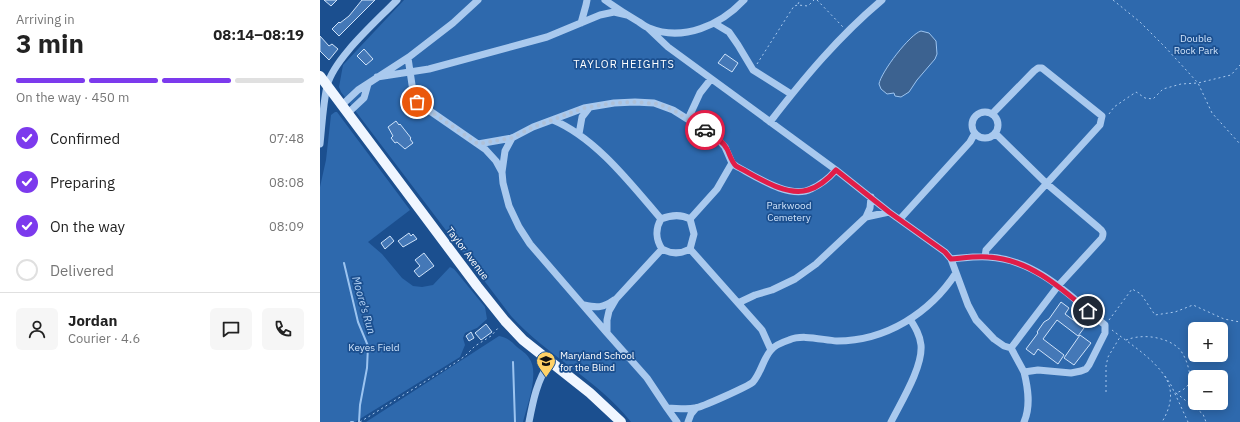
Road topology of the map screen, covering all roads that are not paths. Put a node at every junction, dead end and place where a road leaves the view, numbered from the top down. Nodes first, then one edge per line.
1 (397, 0) edge
2 (478, 0) edge
3 (587, 0) edge
4 (605, 0) edge
5 (882, 0) edge
6 (741, 1) edge
7 (627, 15) junction
8 (581, 22) junction
9 (714, 23) junction
10 (648, 28) junction
11 (408, 58) junction
12 (410, 72) junction
13 (377, 77) junction
14 (711, 79) junction
15 (323, 82) edge
16 (791, 94) junction
17 (590, 107) junction
18 (345, 109) junction
19 (992, 114) junction
20 (688, 119) junction
21 (553, 120) junction
22 (770, 122) junction
23 (975, 133) junction
24 (995, 133) junction
25 (579, 134) junction
26 (512, 138) junction
27 (320, 144) edge
28 (478, 144) junction
29 (732, 163) junction
30 (836, 170) junction
31 (502, 172) junction
32 (1047, 184) junction
33 (871, 197) junction
34 (889, 212) junction
35 (866, 217) junction
36 (661, 219) junction
37 (690, 219) junction
38 (900, 219) junction
39 (690, 248) junction
40 (662, 249) junction
41 (985, 257) junction
42 (951, 259) junction
43 (956, 273) junction
44 (1058, 286) junction
45 (616, 298) junction
46 (738, 302) junction
47 (584, 305) junction
48 (910, 319) junction
49 (607, 333) junction
50 (1011, 348) junction
51 (771, 350) junction
52 (550, 362) junction
53 (1024, 372) junction
54 (668, 408) junction
55 (696, 408) junction
56 (529, 422) edge
57 (621, 422) edge
58 (677, 422) edge
59 (688, 422) edge
60 (891, 422) edge
61 (1024, 422) edge

1 - 15 street
2 - 11 street
3 - 8 street
4 - 7 street
5 - 16 street
6 - 9 street
7 - 8 street
7 - 10 street
8 - 12 street
9 - 10 street
9 - 16 street
10 - 14 street
11 - 12 street
11 - 13 street
12 - 13 street
12 - 28 street
13 - 18 street
14 - 20 street
14 - 22 street
15 - 18 main road, Taylor Avenue
15 - 27 street
16 - 22 street
17 - 20 street
17 - 21 street
17 - 25 street
18 - 52 main road, Taylor Avenue
19 - 23 street
19 - 24 street
19 - 32 street
20 - 29 street
21 - 25 street
21 - 26 street
22 - 30 street
23 - 24 street
23 - 38 street
24 - 32 street
25 - 36 street
26 - 28 street
26 - 31 street
28 - 31 street
29 - 30 street
29 - 37 street
30 - 33 street
31 - 47 street
32 - 41 street
32 - 44 street
33 - 34 street
33 - 35 street
34 - 35 street
34 - 38 street
35 - 46 street
36 - 37 street
36 - 40 street
37 - 39 street
38 - 42 street
39 - 40 street
39 - 46 street
40 - 45 street
41 - 42 street
41 - 44 street
42 - 43 street
43 - 48 street
43 - 50 street
44 - 50 street
44 - 53 street
45 - 47 street
45 - 49 street
46 - 51 street
47 - 49 street
48 - 51 street
48 - 60 street
49 - 54 street
50 - 53 street
51 - 55 street
52 - 56 street
52 - 57 main road, Taylor Avenue
53 - 61 street
54 - 55 street
54 - 58 street
55 - 59 street

